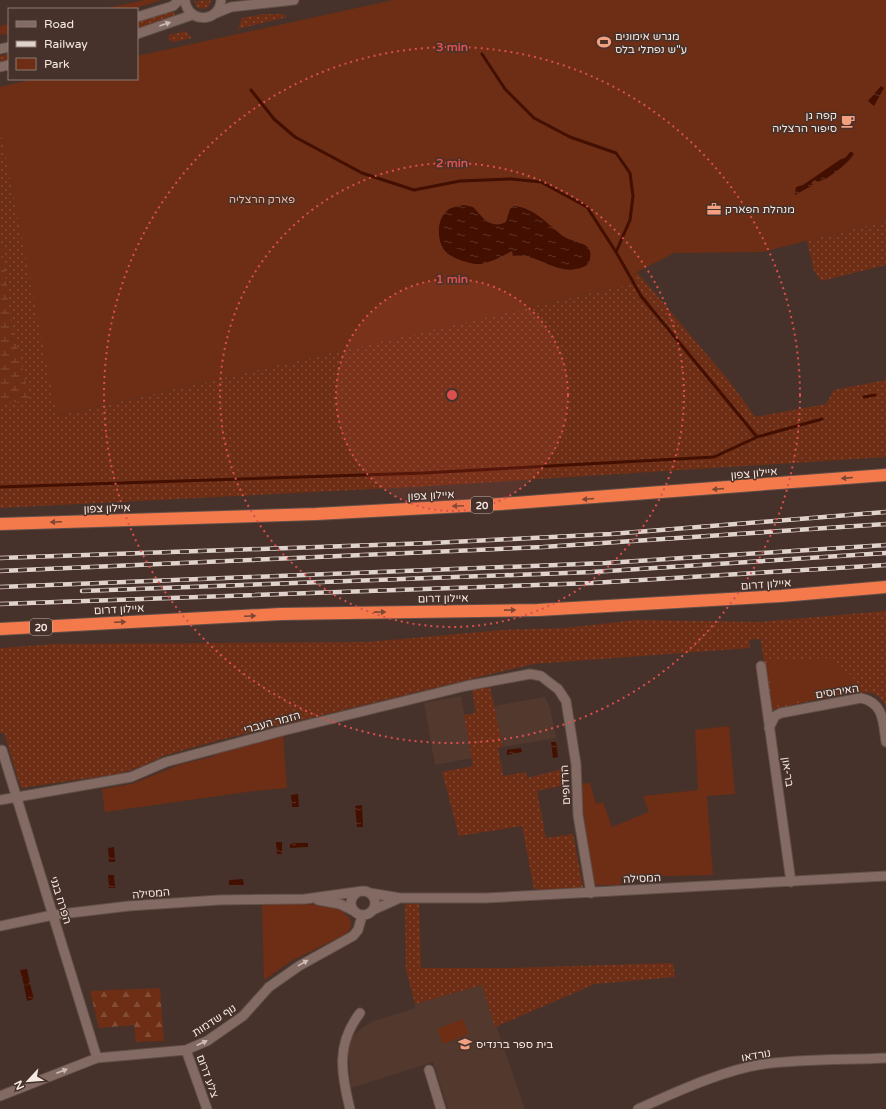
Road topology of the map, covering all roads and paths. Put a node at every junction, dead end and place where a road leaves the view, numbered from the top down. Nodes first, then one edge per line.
1 (179, 0) edge
2 (185, 0) edge
3 (220, 0) edge
4 (294, 0) edge
5 (214, 14) junction
6 (192, 15) junction
7 (138, 17) edge
8 (138, 34) edge
9 (886, 475) edge
10 (0, 524) edge
11 (886, 587) edge
12 (0, 629) edge
13 (761, 666) dead end
14 (550, 682) joint
15 (769, 728) junction
16 (886, 742) edge
17 (2, 750) dead end
18 (16, 796) junction
19 (0, 800) edge
20 (886, 876) edge
21 (791, 882) junction
22 (366, 892) junction
23 (591, 893) junction
24 (305, 898) junction
25 (400, 898) junction
26 (373, 910) junction
27 (358, 913) junction
28 (53, 915) junction
29 (0, 926) edge
30 (360, 1013) dead end
31 (186, 1050) junction
32 (97, 1058) junction
33 (886, 1058) edge
34 (429, 1070) dead end
35 (0, 1096) edge
36 (208, 1109) edge
37 (350, 1109) edge
38 (441, 1109) edge
39 (638, 1109) edge

1 - 7 street
2 - 6 street
3 - 5 street
4 - 5 street
5 - 6 street
8 -> 6 street
9 -> 10 highway, איילון צפון / 20
12 -> 11 highway, איילון דרום / 20
13 - 15 street, בר-און
14 - 18 street, הזמר העברי
14 - 23 street, הרדופים
15 - 16 street, האירוסים
15 - 21 street, בר-און
17 - 18 street, הפרח בגני
18 - 19 street, הזמר העברי
18 - 28 street, הפרח בגני
20 - 21 street, המסילה
21 - 23 street, המסילה
22 - 24 street, המסילה
22 - 25 street, המסילה
22 - 26 street
22 - 27 street
23 - 25 street, המסילה
24 - 27 street, המסילה
24 - 28 street, המסילה
25 - 26 street, המסילה
26 - 27 street
31 -> 27 street, נוף שדמות
28 - 29 street, המסילה
28 - 32 street, הפרח בגני
30 - 37 street
31 - 32 street, נוף שדמות
31 - 36 street, צלע דרום
35 -> 32 street, נוף שדמות
33 - 39 street, נורדאו
34 - 38 street

